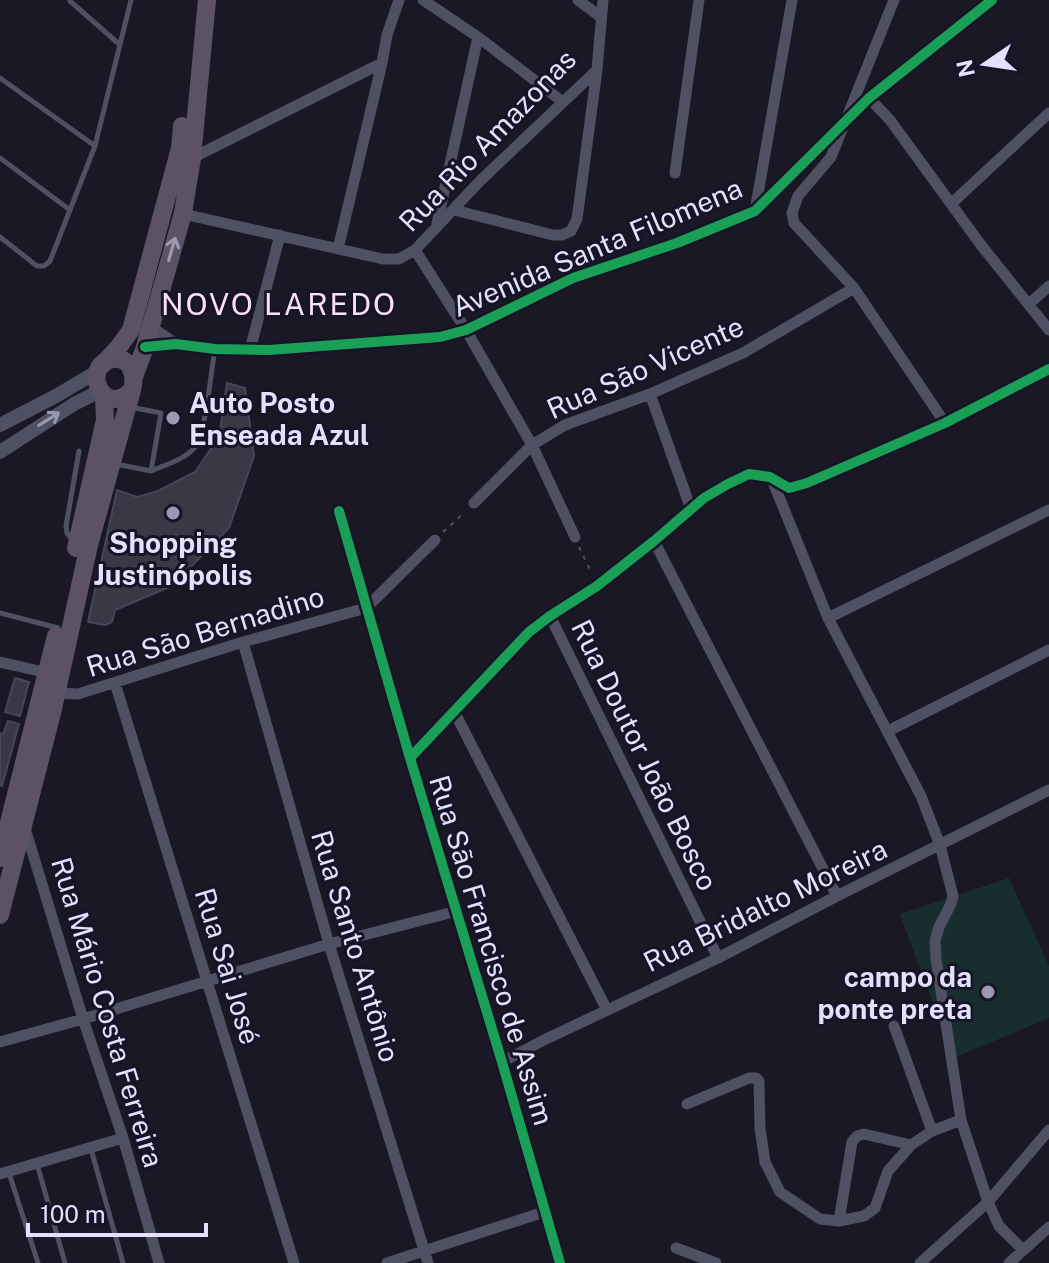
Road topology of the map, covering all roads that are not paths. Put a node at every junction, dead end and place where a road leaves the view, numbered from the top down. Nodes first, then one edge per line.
1 (131, 0) edge
2 (196, 0) edge
3 (207, 0) edge
4 (399, 0) edge
5 (423, 0) edge
6 (578, 0) edge
7 (603, 0) edge
8 (699, 0) edge
9 (792, 0) edge
10 (894, 0) edge
11 (992, 0) edge
12 (70, 1) edge
13 (601, 17) junction
14 (478, 37) junction
15 (119, 44) junction
16 (382, 63) junction
17 (597, 70) junction
18 (0, 78) edge
19 (869, 98) junction
20 (563, 102) junction
21 (1049, 113) edge
22 (843, 124) junction
23 (95, 146) junction
24 (0, 158) edge
25 (192, 158) junction
26 (675, 173) dead end
27 (952, 203) junction
28 (70, 210) junction
29 (454, 210) junction
30 (755, 211) junction
31 (174, 212) junction
32 (436, 228) junction
33 (280, 235) junction
34 (0, 237) edge
35 (338, 249) junction
36 (415, 250) junction
37 (1049, 286) edge
38 (854, 288) junction
39 (1029, 304) junction
40 (150, 326) junction
41 (466, 330) junction
42 (1049, 330) edge
43 (176, 344) junction
44 (145, 347) junction
45 (215, 349) junction
46 (250, 350) junction
47 (100, 368) junction
48 (1049, 369) edge
49 (131, 391) junction
50 (102, 393) junction
51 (650, 394) junction
52 (945, 423) junction
53 (0, 425) edge
54 (532, 445) junction
55 (0, 452) edge
56 (96, 457) junction
57 (151, 471) junction
58 (770, 477) junction
59 (474, 503) road end
60 (691, 509) junction
61 (1049, 510) edge
62 (339, 511) dead end
63 (575, 537) road end
64 (435, 540) road end
65 (654, 541) junction
66 (366, 608) junction
67 (0, 613) edge
68 (550, 616) junction
69 (828, 618) junction
70 (58, 628) junction
71 (243, 642) junction
72 (1049, 650) edge
73 (0, 662) edge
74 (48, 673) junction
75 (115, 683) junction
76 (56, 693) junction
77 (454, 711) junction
78 (888, 731) junction
79 (410, 758) junction
80 (1049, 790) edge
81 (8, 795) edge
82 (24, 822) junction
83 (940, 845) junction
84 (0, 858) edge
85 (837, 896) junction
86 (457, 911) junction
87 (0, 915) edge
88 (329, 944) junction
89 (718, 958) junction
90 (208, 981) junction
91 (607, 1010) junction
92 (83, 1019) junction
93 (894, 1026) dead end
94 (0, 1042) edge
95 (502, 1062) junction
96 (687, 1104) dead end
97 (961, 1120) junction
98 (1049, 1130) edge
99 (932, 1131) junction
100 (123, 1138) junction
101 (911, 1145) junction
102 (91, 1148) junction
103 (37, 1163) junction
104 (4, 1173) edge
105 (988, 1202) junction
106 (544, 1212) junction
107 (839, 1221) junction
108 (1049, 1227) edge
109 (676, 1248) dead end
110 (424, 1250) junction
111 (1023, 1250) junction
112 (38, 1263) edge
113 (65, 1263) edge
114 (123, 1263) edge
115 (159, 1263) edge
116 (294, 1263) edge
117 (387, 1263) edge
118 (428, 1263) edge
119 (560, 1263) edge
120 (716, 1263) edge
121 (920, 1263) edge
122 (1009, 1263) edge

1 - 15 lane
2 - 31 highway
3 - 25 highway
4 - 16 street
5 - 14 street
6 - 13 street
7 - 13 street, Rua Rio Amazonas
8 - 26 street
9 - 30 street
10 - 22 street
11 - 19 street, Avenida Santa Filomena
12 - 15 lane
13 - 17 street, Rua Rio Amazonas
14 - 20 street
14 - 32 street
15 - 23 lane
16 - 25 street
16 - 35 street
17 - 20 street, Rua Rio Amazonas
17 - 29 street
18 - 23 lane
19 - 22 street, Avenida Santa Filomena
19 - 27 street
20 - 29 street, Rua Rio Amazonas
21 - 27 street
22 - 30 street, Avenida Santa Filomena
22 - 38 street
23 - 28 lane
24 - 28 lane
25 - 31 highway
27 - 39 street
28 - 34 lane
29 - 32 street, Rua Rio Amazonas
30 - 41 street, Avenida Santa Filomena
31 - 33 street, Rua Rio Amazonas
40 -> 31 highway
31 - 47 highway
32 - 36 street, Rua Rio Amazonas
33 - 35 street, Rua Rio Amazonas
33 - 46 street
35 - 36 street, Rua Rio Amazonas
36 - 41 street
37 - 39 street
38 - 51 street, Rua São Vicente
38 - 52 street
39 - 42 street
40 - 43 street, Avenida Santa Filomena
40 - 44 highway
41 - 46 street, Avenida Santa Filomena
41 - 54 street
43 - 44 street, Avenida Santa Filomena
43 - 45 street, Avenida Santa Filomena
44 - 49 highway
45 - 46 street, Avenida Santa Filomena
45 - 57 lane
47 - 49 highway
47 - 50 highway
47 - 53 street
48 - 52 street
49 - 50 highway
49 - 56 highway
49 - 57 lane
55 -> 50 street
50 - 56 highway
51 - 54 street, Rua São Vicente
51 - 60 street
52 - 58 street
54 - 59 street, Rua São Vicente
54 - 63 street
56 - 57 lane
56 - 70 highway
56 - 76 highway
58 - 60 street
58 - 69 street
60 - 65 street
61 - 69 street
62 - 66 street, Rua São Francisco de Assim
64 - 66 street
65 - 68 street
65 - 85 street
66 - 71 street, Rua São Bernadino
66 - 79 street, Rua São Francisco de Assim
67 - 70 lane
68 - 77 street
68 - 89 street, Rua Doutor João Bosco
69 - 78 street
70 - 74 highway
71 - 75 street, Rua São Bernadino
71 - 88 street, Rua Santo Antônio
72 - 78 street
73 - 74 street
74 - 81 highway
75 - 76 street, Rua São Bernadino
75 - 90 street, Rua Sai José
76 - 82 highway
77 - 79 street
77 - 91 street
78 - 83 street
79 - 86 street, Rua São Francisco de Assim
80 - 83 street, Rua Bridalto Moreira
81 - 84 highway
82 - 87 highway
82 - 92 street, Rua Mário Costa Ferreira
83 - 85 street, Rua Bridalto Moreira
83 - 97 street
85 - 89 street, Rua Bridalto Moreira
86 - 88 street
86 - 95 street, Rua São Francisco de Assim
88 - 90 street
88 - 110 street, Rua Santo Antônio
89 - 91 street, Rua Bridalto Moreira
90 - 92 street
90 - 116 street, Rua Sai José
91 - 95 street, Rua Bridalto Moreira
92 - 94 street
92 - 100 street, Rua Mário Costa Ferreira
93 - 99 street
95 - 106 street, Rua São Francisco de Assim
96 - 107 street
97 - 99 street
97 - 105 street
98 - 105 street
99 - 101 street
100 - 102 street
100 - 115 street, Rua Mário Costa Ferreira
101 - 107 street
101 - 107 street
102 - 103 street
102 - 114 lane
103 - 104 street
103 - 113 lane
104 - 112 lane
105 - 111 street
105 - 121 street
106 - 110 street
106 - 119 street, Rua São Francisco de Assim
108 - 111 street
109 - 120 street
110 - 117 street
110 - 118 street, Rua Santo Antônio
111 - 122 street

